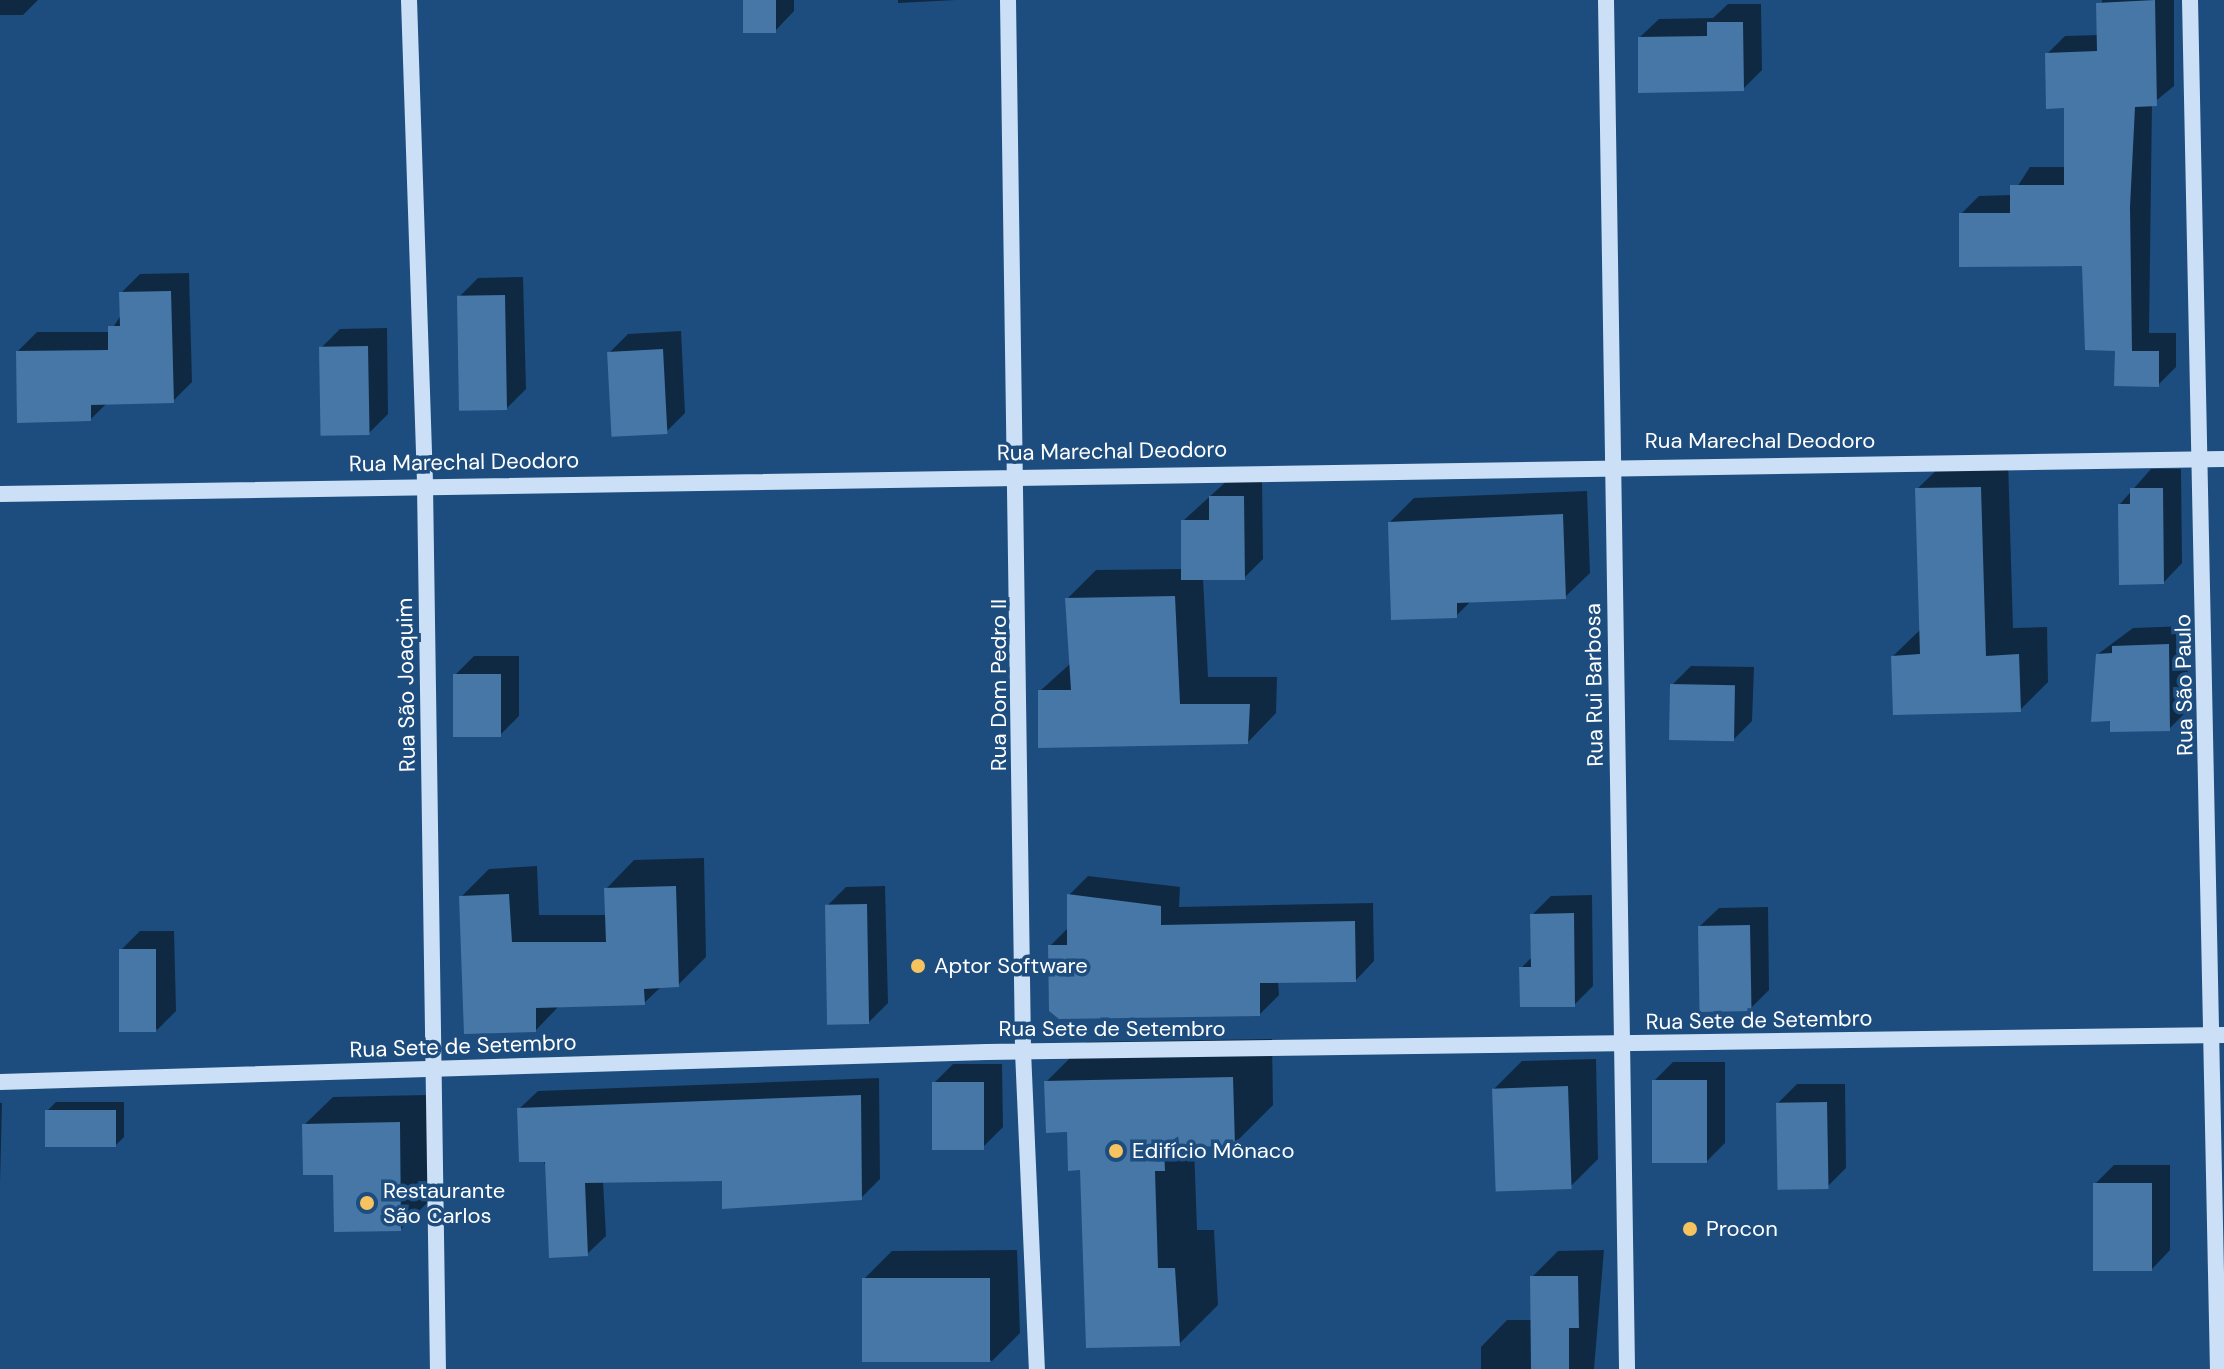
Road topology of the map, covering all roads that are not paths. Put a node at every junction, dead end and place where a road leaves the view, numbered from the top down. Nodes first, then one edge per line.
1 (409, 0) edge
2 (1008, 0) edge
3 (1606, 0) edge
4 (2190, 0) edge
5 (2200, 459) junction
6 (2224, 459) edge
7 (1613, 464) junction
8 (1019, 475) junction
9 (425, 485) junction
10 (0, 494) edge
11 (2219, 1035) edge
12 (1619, 1044) junction
13 (1023, 1051) junction
14 (432, 1069) junction
15 (0, 1082) edge
16 (438, 1369) edge
17 (1037, 1369) edge
18 (1627, 1369) edge
19 (2218, 1369) edge

1 - 9 main road, Rua São Joaquim
2 - 8 main road, Rua Dom Pedro II
3 - 7 main road, Rua Rui Barbosa
4 - 5 main road, Rua São Paulo
5 - 6 main road, Rua Marechal Deodoro
5 - 7 main road, Rua Marechal Deodoro
5 - 11 main road, Rua São Paulo
7 - 8 main road, Rua Marechal Deodoro
7 - 12 main road, Rua Rui Barbosa
8 - 9 main road, Rua Marechal Deodoro
8 - 13 main road, Rua Dom Pedro II
9 - 10 main road, Rua Marechal Deodoro
9 - 14 main road, Rua São Joaquim
11 - 12 main road, Rua Sete de Setembro
11 - 19 main road, Rua São Paulo
12 - 13 main road, Rua Sete de Setembro
12 - 18 main road, Rua Rui Barbosa
13 - 14 main road, Rua Sete de Setembro
13 - 17 main road, Rua Dom Pedro II
14 - 15 main road, Rua Sete de Setembro
14 - 16 main road, Rua São Joaquim

